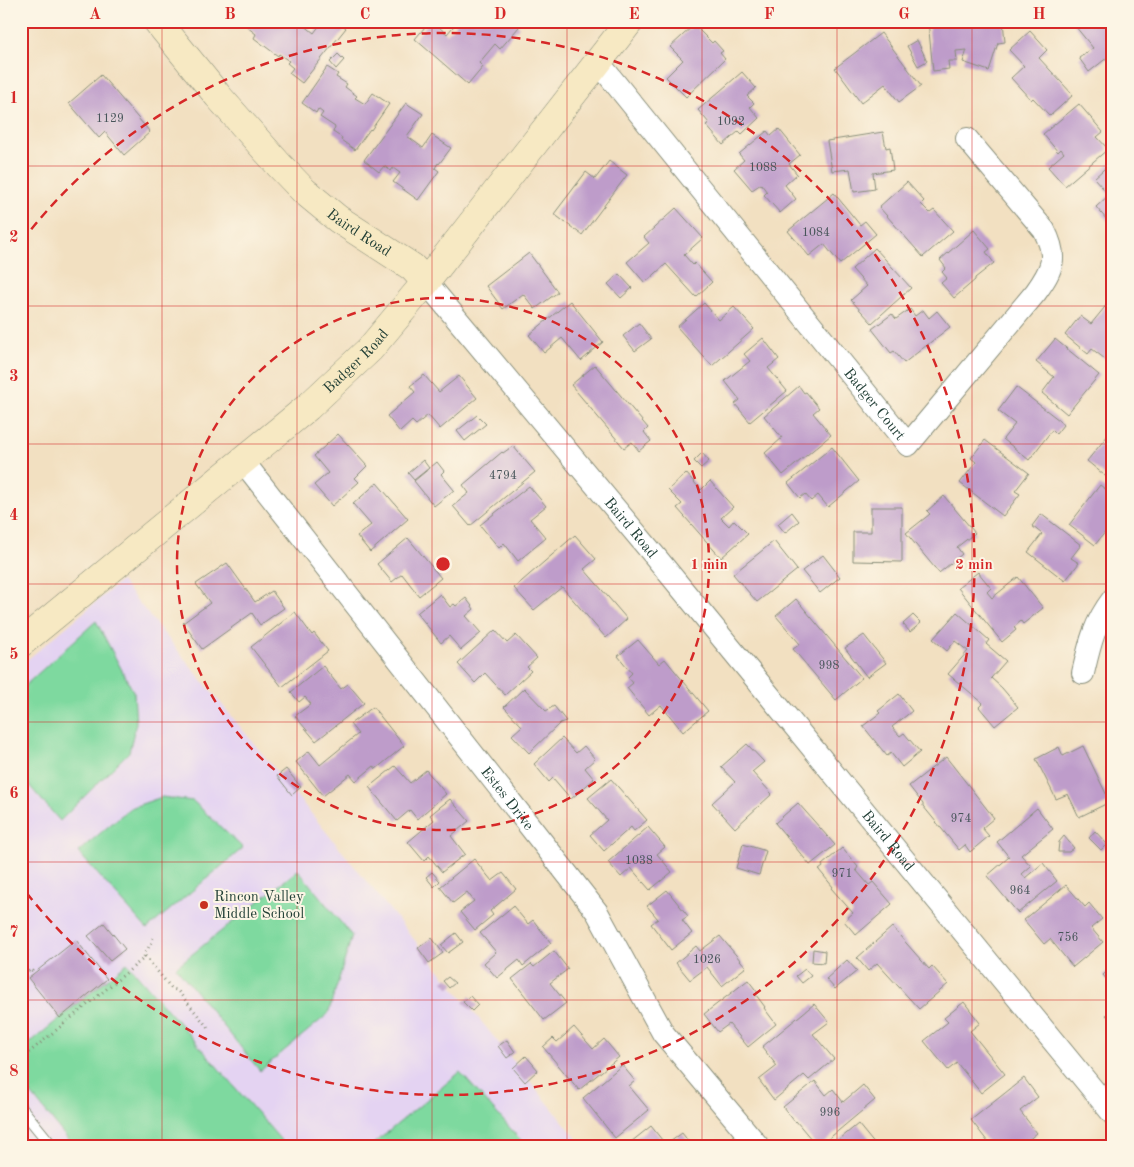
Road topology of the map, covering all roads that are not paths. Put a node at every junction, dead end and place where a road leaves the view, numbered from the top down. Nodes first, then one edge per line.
1 (157, 21) edge
2 (630, 21) edge
3 (598, 62) junction
4 (967, 139) dead end
5 (426, 282) junction
6 (242, 460) junction
7 (1113, 599) edge
8 (21, 643) edge
9 (1083, 673) dead end
10 (21, 1108) edge
11 (1113, 1114) edge
12 (52, 1146) edge
13 (758, 1146) edge

1 - 5 street, Baird Road
2 - 3 street, Badger Road
3 - 4 street, Badger Court
3 - 5 street, Badger Road
5 - 6 street, Badger Road
5 - 11 street, Baird Road
6 - 8 street, Badger Road
6 - 13 street, Estes Drive
7 - 9 street
10 - 12 lane

